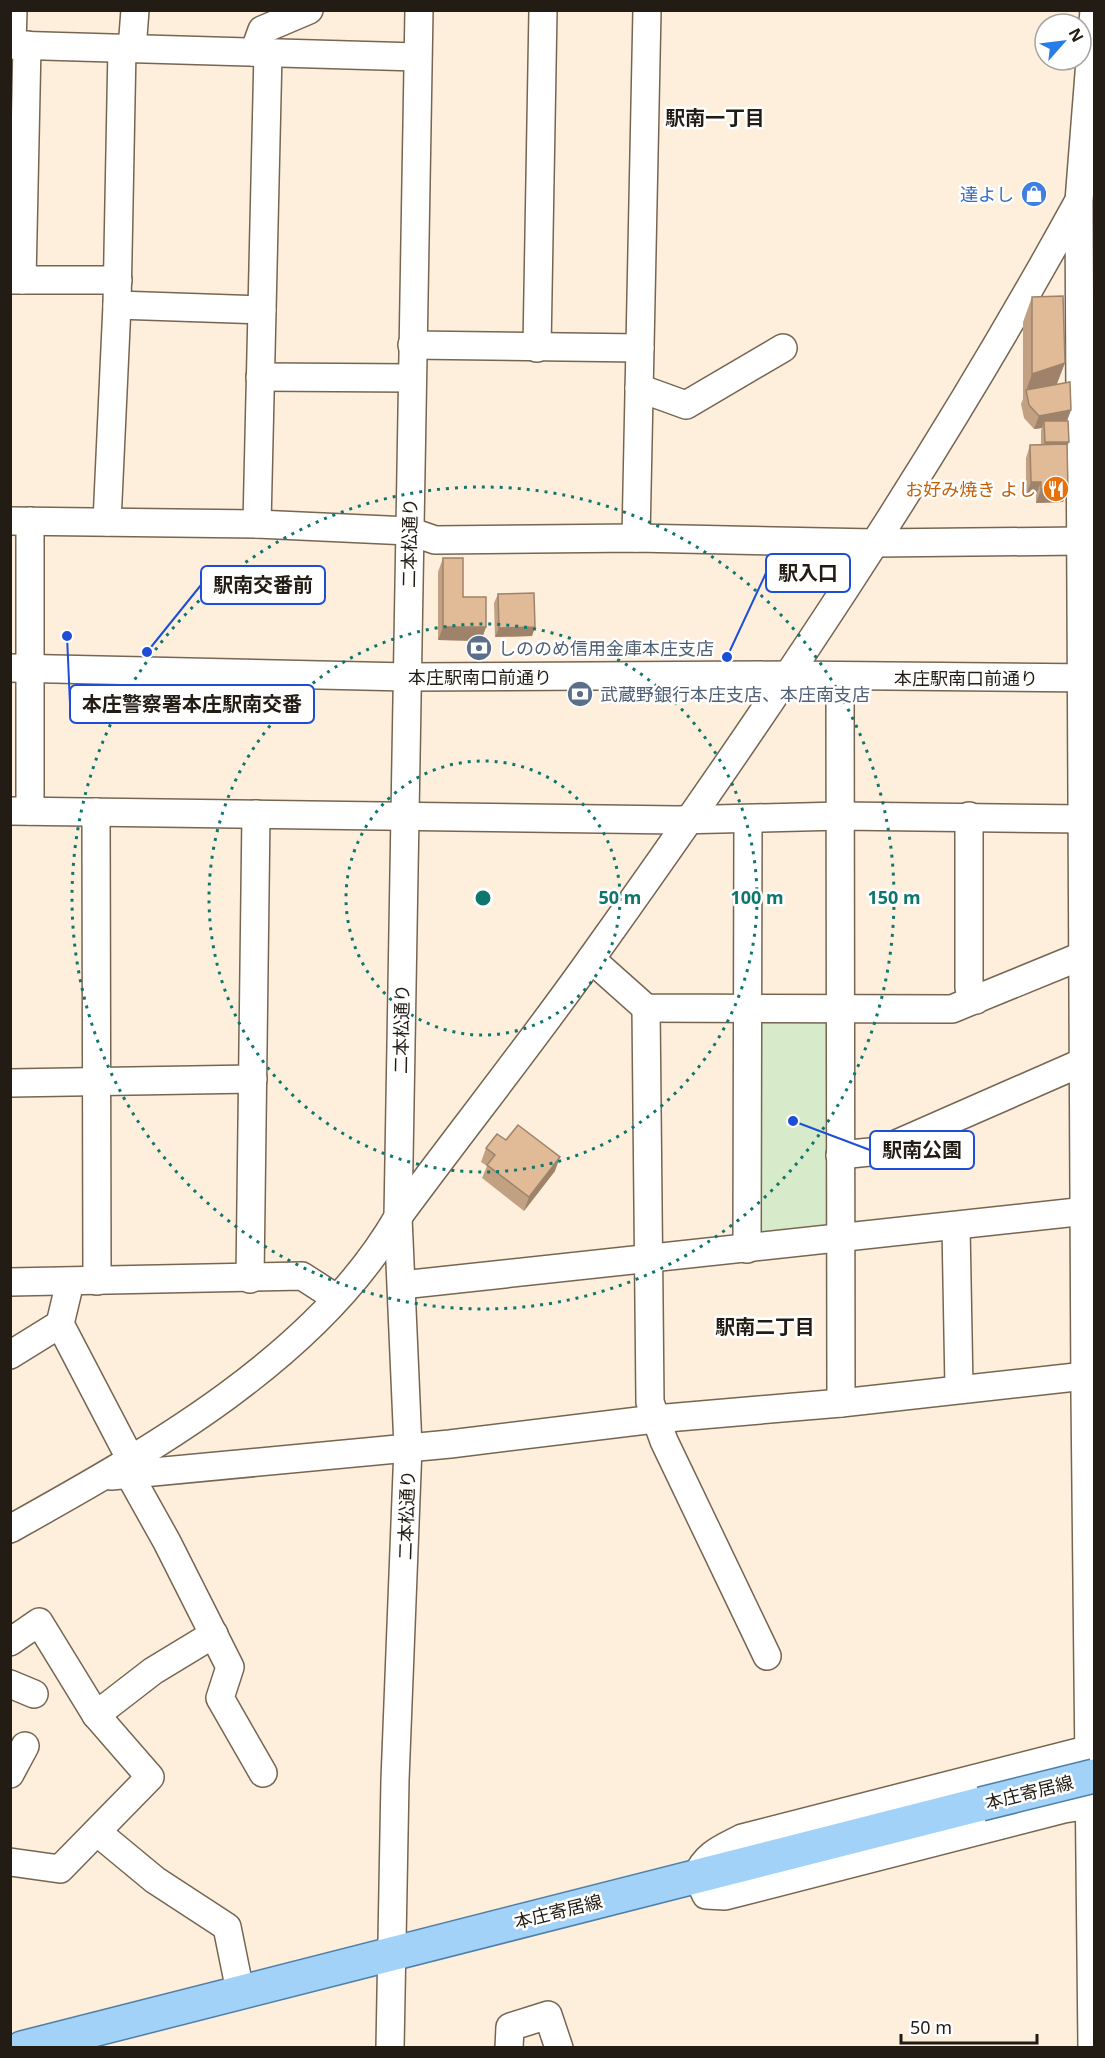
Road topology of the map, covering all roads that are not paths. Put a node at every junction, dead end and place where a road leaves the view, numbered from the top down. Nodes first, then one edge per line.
1 (13, 10) edge
2 (135, 10) edge
3 (419, 10) edge
4 (543, 10) edge
5 (647, 10) edge
6 (1094, 10) edge
7 (307, 11) edge
8 (17, 45) edge
9 (127, 48) junction
10 (261, 53) junction
11 (417, 57) junction
12 (1095, 174) edge
13 (1079, 201) junction
14 (16, 280) edge
15 (118, 292) junction
16 (262, 310) junction
17 (412, 345) junction
18 (537, 348) junction
19 (640, 348) junction
20 (783, 348) dead end
21 (260, 377) junction
22 (412, 378) junction
23 (639, 388) junction
24 (20, 521) edge
25 (107, 522) junction
26 (257, 524) junction
27 (409, 531) junction
28 (636, 538) junction
29 (1082, 541) junction
30 (875, 543) junction
31 (20, 668) edge
32 (786, 675) junction
33 (407, 677) junction
34 (840, 677) junction
35 (1088, 678) edge
36 (20, 811) edge
37 (96, 812) junction
38 (256, 814) junction
39 (841, 816) junction
40 (969, 816) junction
41 (404, 817) junction
42 (748, 819) junction
43 (1084, 819) junction
44 (688, 820) junction
45 (1090, 891) edge
46 (1084, 955) junction
47 (591, 959) junction
48 (976, 1000) junction
49 (646, 1008) junction
50 (748, 1008) junction
51 (839, 1008) junction
52 (1083, 1062) junction
53 (253, 1079) junction
54 (97, 1081) junction
55 (10, 1083) edge
56 (840, 1155) junction
57 (1090, 1180) edge
58 (1086, 1212) junction
59 (398, 1217) junction
60 (956, 1227) junction
61 (840, 1237) junction
62 (747, 1249) junction
63 (648, 1260) junction
64 (250, 1279) junction
65 (97, 1281) junction
66 (10, 1282) edge
67 (70, 1282) junction
68 (402, 1285) junction
69 (336, 1298) junction
70 (60, 1324) junction
71 (10, 1355) edge
72 (1090, 1375) edge
73 (959, 1388) junction
74 (841, 1402) junction
75 (655, 1419) junction
76 (408, 1447) junction
77 (121, 1470) junction
78 (10, 1529) edge
79 (214, 1634) junction
80 (10, 1642) edge
81 (767, 1656) dead end
82 (96, 1715) junction
83 (25, 1746) dead end
84 (263, 1773) dead end
85 (10, 1774) edge
86 (1092, 1777) edge
87 (97, 1832) junction
88 (10, 1862) edge
89 (697, 1876) junction
90 (393, 1953) junction
91 (1093, 1978) edge
92 (240, 1991) junction
93 (22, 2048) edge
94 (390, 2048) edge
95 (509, 2048) edge
96 (559, 2048) edge
97 (1092, 2048) edge

1 - 8 street
2 - 9 street
3 - 11 street, 二本松通り
4 - 18 street
5 - 19 street
6 - 13 street
7 - 10 street
8 - 9 street
8 - 14 street
9 - 10 street
9 - 15 street
10 - 11 street
10 - 16 street
11 - 17 street, 二本松通り
12 - 13 street
13 - 29 street
13 - 30 street
14 - 15 street
15 - 16 street
15 - 25 street
16 - 21 street
17 - 18 street
17 - 22 street, 二本松通り
18 - 19 street
19 - 23 street
20 - 23 street
21 - 22 street
21 - 26 street
22 - 27 street, 二本松通り
23 - 28 street
24 - 25 street
24 - 31 street
25 - 26 street
26 - 27 street
27 - 28 street
27 - 33 street, 二本松通り
28 - 30 street
29 - 30 street
29 - 35 street
30 - 32 street
31 - 33 street, 本庄駅南口前通り
31 - 36 street
32 - 33 street, 本庄駅南口前通り
32 - 34 street, 本庄駅南口前通り
32 - 44 street
33 - 41 street, 二本松通り
34 - 35 street, 本庄駅南口前通り
34 - 39 street
35 - 43 street
36 - 37 street
37 - 38 street
37 - 54 street
38 - 41 street
38 - 53 street
39 - 40 street
39 - 42 street
39 - 51 street
40 - 43 street
40 - 48 street
41 - 44 street
41 - 59 street, 二本松通り
42 - 44 street
42 - 50 street
43 - 45 street
44 - 47 street
45 - 46 street
46 - 48 street
46 - 52 street
47 - 49 street
47 - 59 street
48 - 51 street
49 - 50 street
49 - 63 street
50 - 51 street
50 - 62 street
51 - 56 street
52 - 56 street
52 - 57 street
53 - 54 street
53 - 64 street
54 - 55 street
54 - 65 street
56 - 61 street
57 - 58 street
58 - 60 street
58 - 72 street
59 - 68 street, 二本松通り
59 - 69 street
60 - 61 street
60 - 73 street
61 - 62 street
61 - 74 street
62 - 63 street
63 - 68 street
63 - 75 street
64 - 65 street
64 - 69 street
65 - 67 street
66 - 67 street
67 - 70 street
68 - 76 street, 二本松通り
69 - 77 street
70 - 71 street
70 - 77 street
72 - 73 street
72 - 86 street
73 - 74 street
74 - 75 street
75 - 76 street
75 - 81 street
76 - 77 street
76 - 90 street, 二本松通り
77 - 78 street
77 - 79 street
79 - 82 street
79 - 84 street
80 - 82 street
82 - 87 street
83 - 85 street
86 - 89 main road, 本庄寄居線, bridge
86 - 89 street
86 - 89 street
86 - 91 street
87 - 88 street
87 - 92 street
89 - 90 main road, 本庄寄居線
90 - 92 main road, 本庄寄居線
90 - 94 street, 二本松通り
91 - 97 street
92 - 93 main road, 本庄寄居線
95 - 96 street

